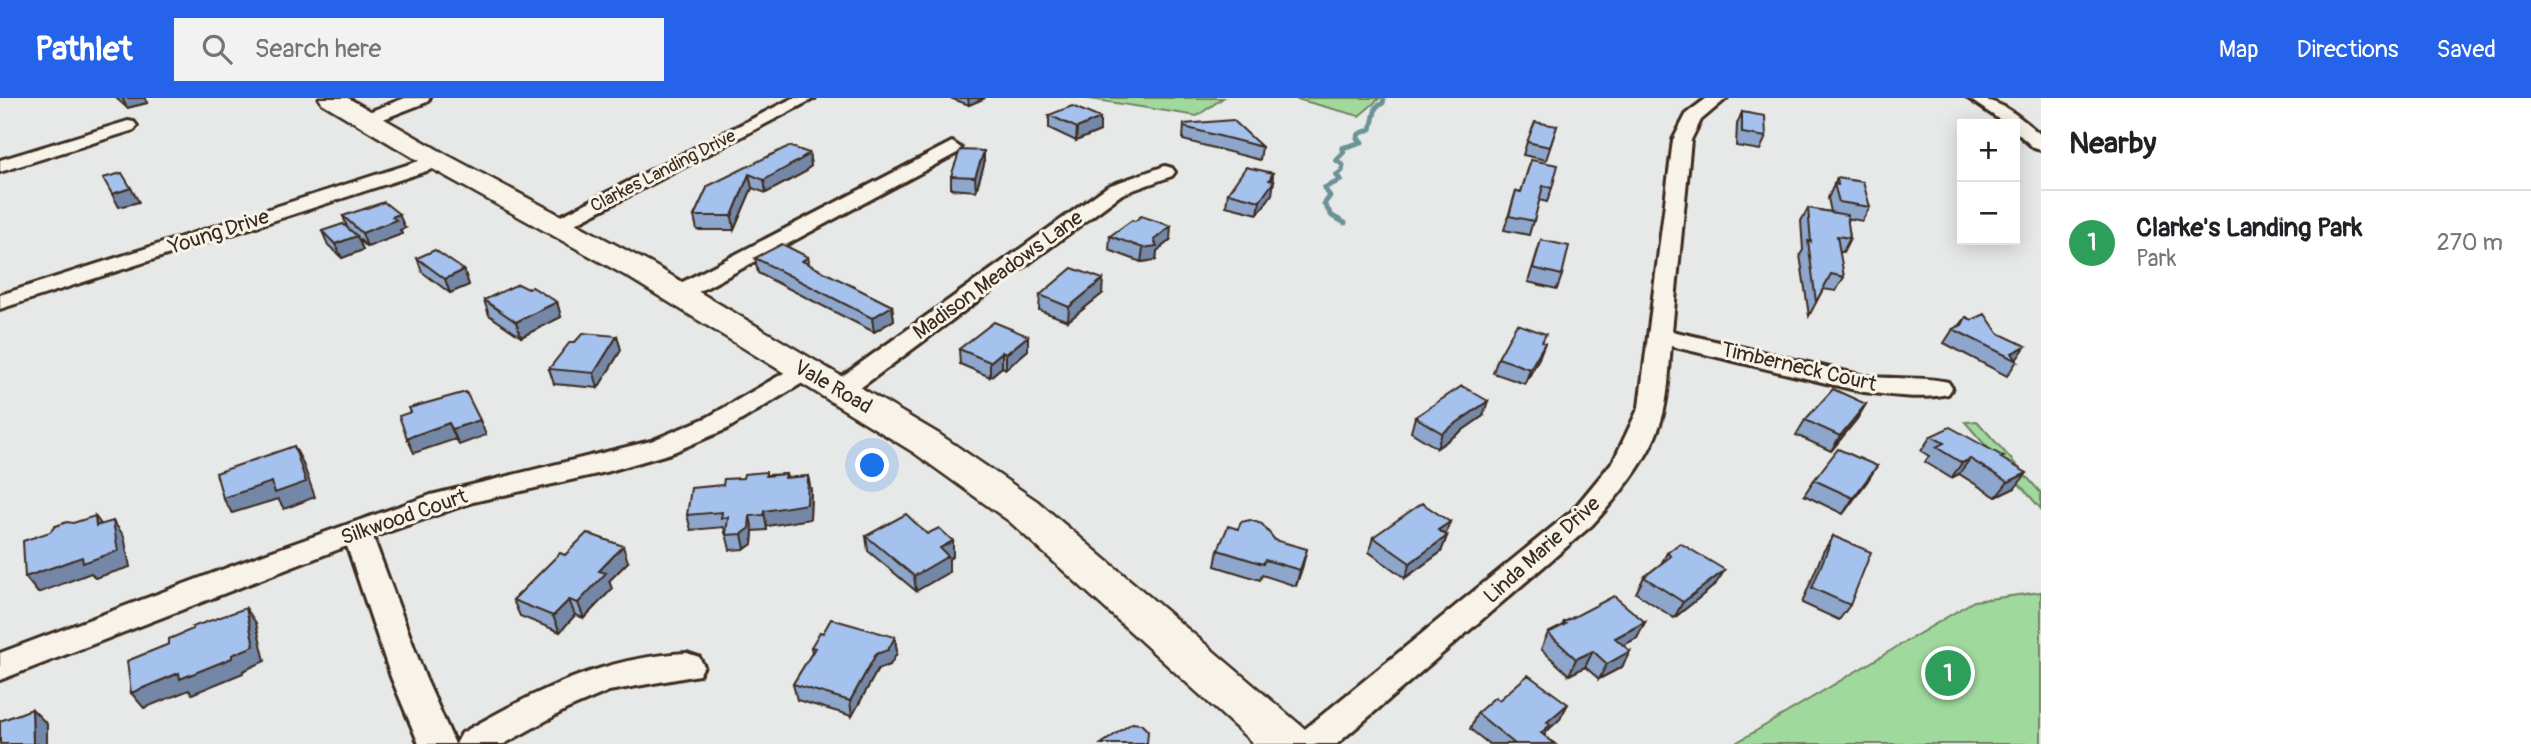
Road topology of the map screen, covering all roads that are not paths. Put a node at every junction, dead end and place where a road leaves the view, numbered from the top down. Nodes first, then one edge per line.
1 (331, 98) edge
2 (421, 98) edge
3 (806, 98) edge
4 (1718, 98) edge
5 (1977, 98) edge
6 (367, 119) junction
7 (128, 126) dead end
8 (2041, 144) edge
9 (952, 148) dead end
10 (438, 161) junction
11 (0, 166) edge
12 (1165, 172) dead end
13 (558, 225) junction
14 (679, 293) junction
15 (0, 302) edge
16 (1661, 336) junction
17 (805, 371) junction
18 (1940, 388) dead end
19 (839, 391) junction
20 (357, 532) junction
21 (687, 666) dead end
22 (0, 667) edge
23 (437, 744) edge
24 (474, 744) edge
25 (1288, 744) edge
26 (1312, 744) edge

1 - 6 main road, Vale Road
2 - 6 street
3 - 13 street, Clarkes Landing Drive
4 - 16 street, Linda Marie Drive
5 - 8 street
6 - 10 main road, Vale Road
7 - 11 street
9 - 14 street
10 - 13 main road, Vale Road
10 - 15 street, Young Drive
12 - 19 street, Madison Meadows Lane
13 - 14 main road, Vale Road
14 - 17 main road, Vale Road
16 - 18 street, Timberneck Court
16 - 26 street, Linda Marie Drive
17 - 19 main road, Vale Road
17 - 20 street, Silkwood Court
19 - 25 main road, Vale Road
20 - 22 street, Silkwood Court
20 - 23 street
21 - 24 street

